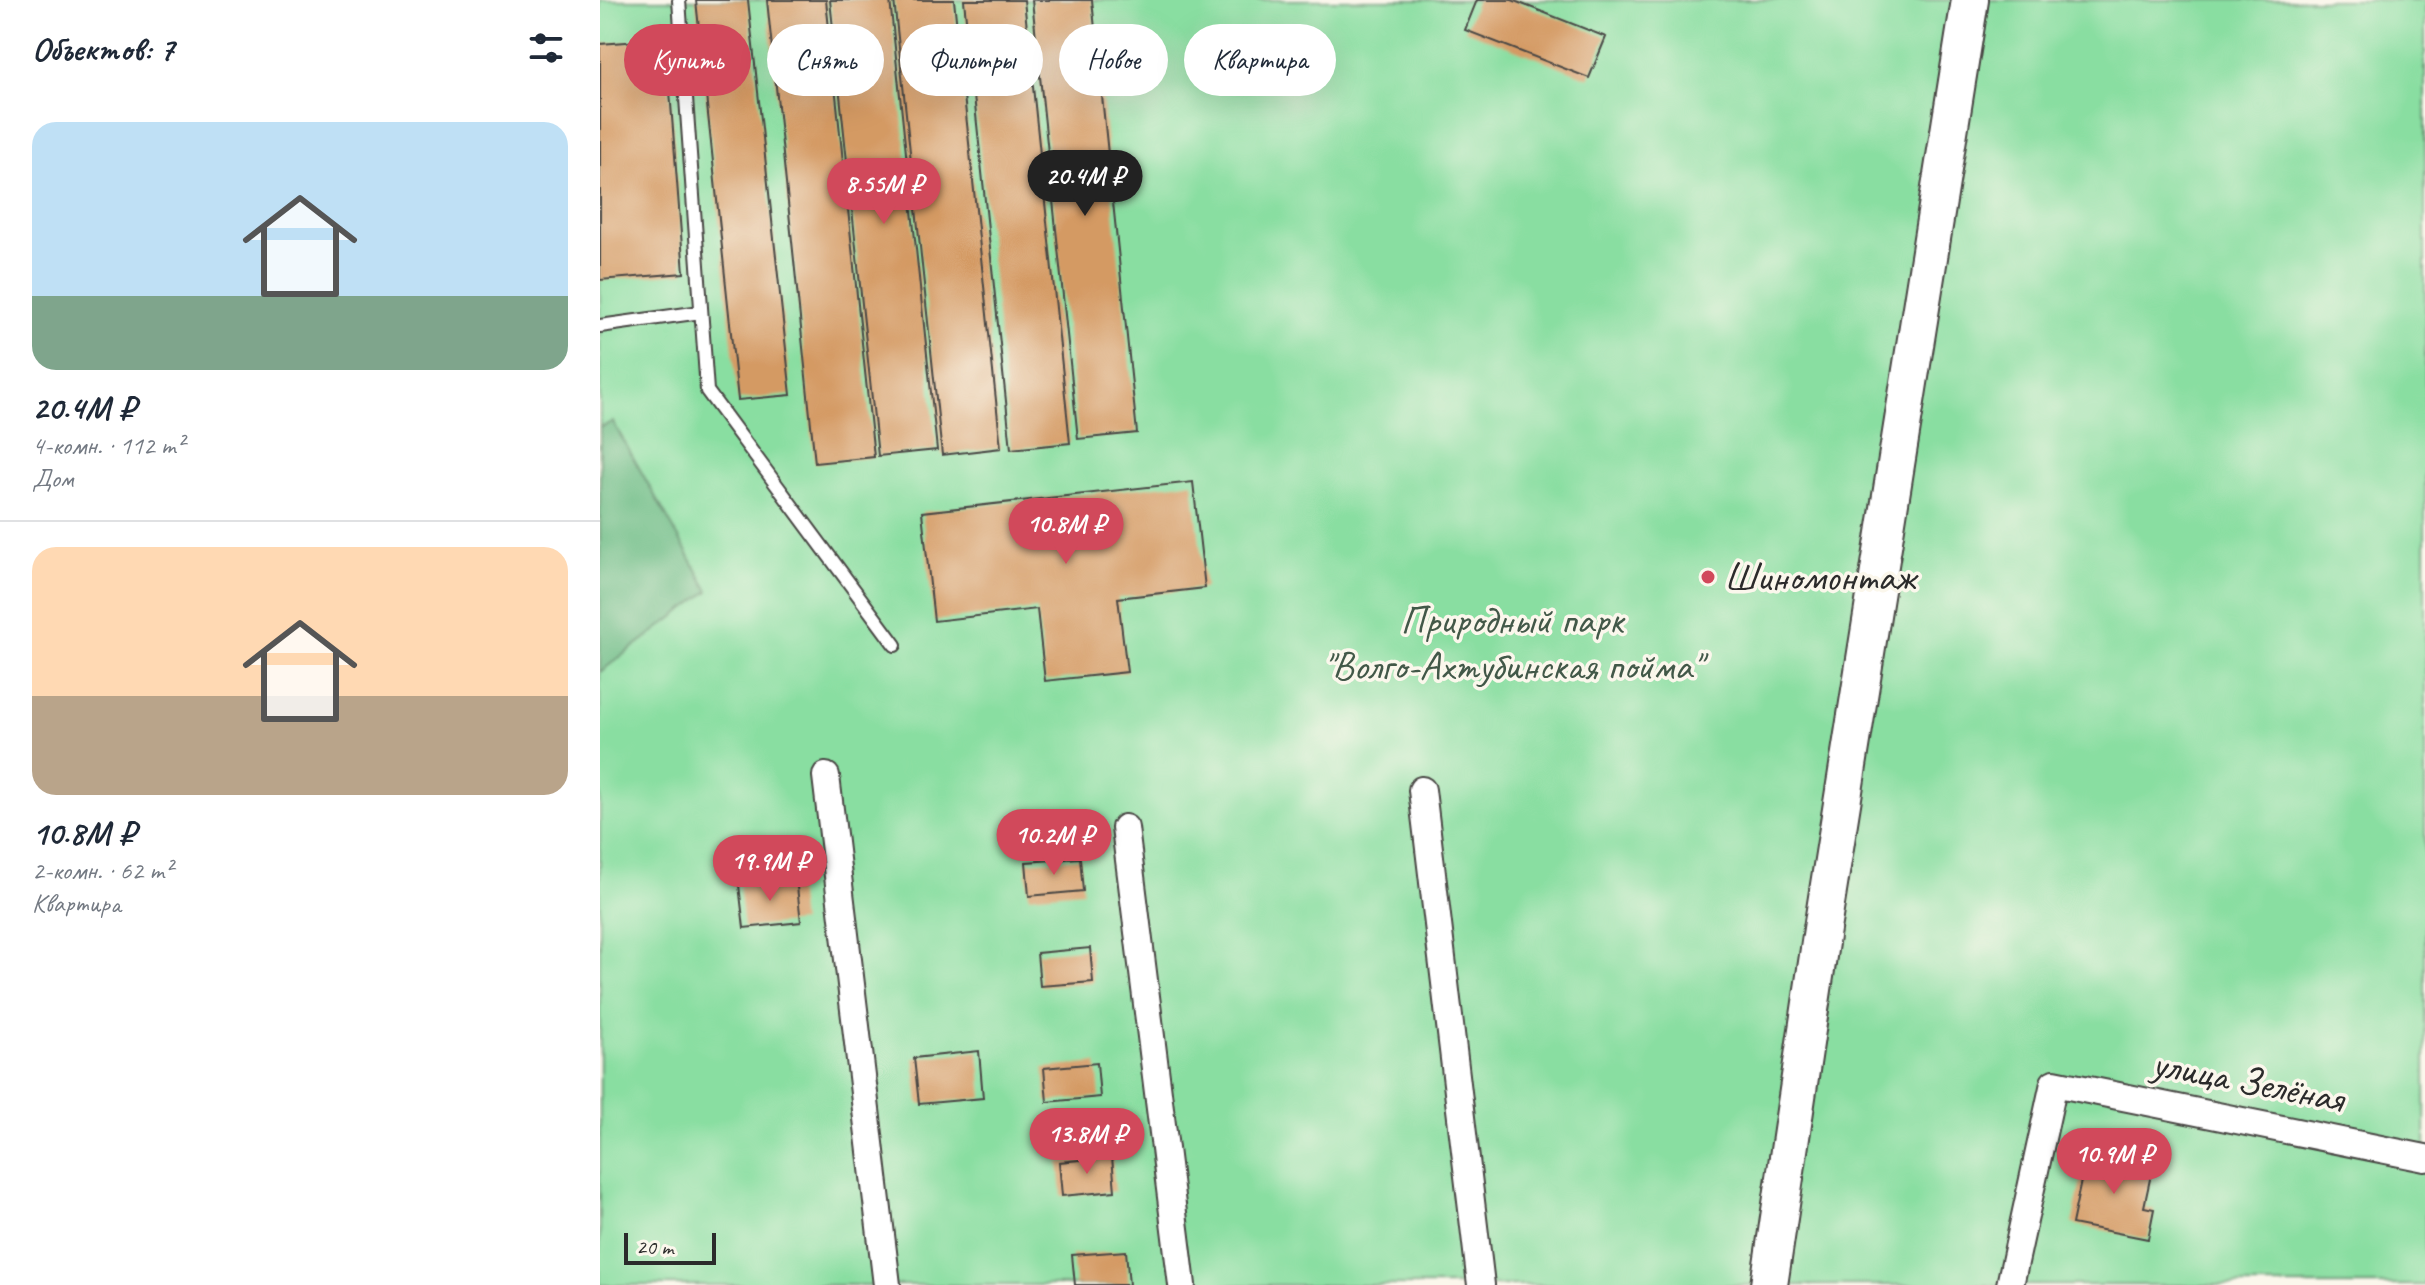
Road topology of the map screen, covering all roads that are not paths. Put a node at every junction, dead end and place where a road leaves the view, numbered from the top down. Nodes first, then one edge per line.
1 (679, 0) edge
2 (1970, 0) edge
3 (701, 312) junction
4 (600, 326) edge
5 (895, 645) dead end
6 (826, 776) dead end
7 (1422, 790) dead end
8 (1125, 828) dead end
9 (2425, 1158) edge
10 (887, 1285) edge
11 (1182, 1285) edge
12 (1481, 1285) edge
13 (1769, 1285) edge
14 (2010, 1285) edge

1 - 3 lane
2 - 13 street
3 - 4 lane
3 - 5 lane
6 - 10 street
7 - 12 street
8 - 11 street
9 - 14 street, улица Зелёная

